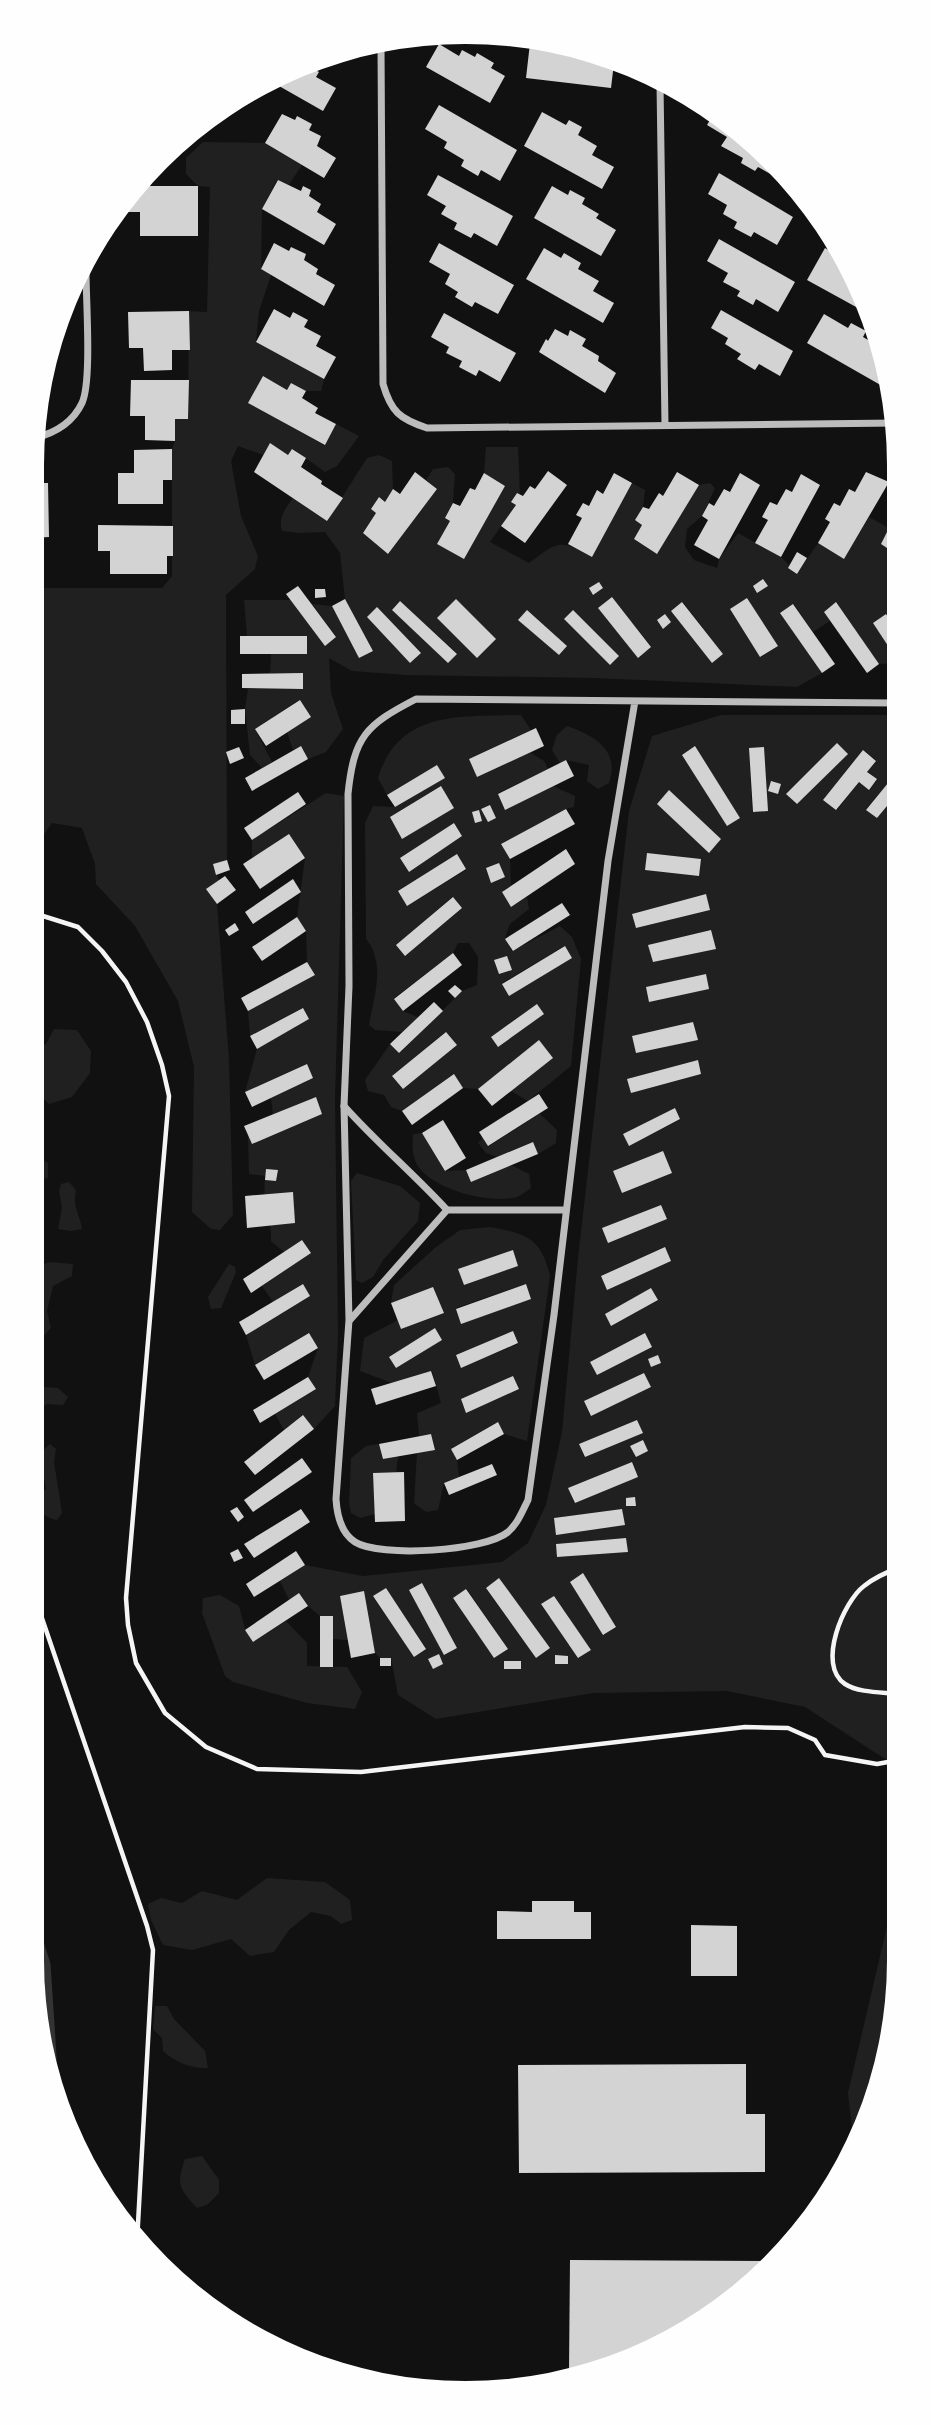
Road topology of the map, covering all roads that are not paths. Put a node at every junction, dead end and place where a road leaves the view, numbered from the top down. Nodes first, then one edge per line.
1 (381, 52) edge
2 (660, 91) edge
3 (86, 281) edge
4 (885, 423) edge
5 (665, 425) junction
6 (45, 434) edge
7 (635, 701) junction
8 (887, 703) edge
9 (344, 1106) junction
10 (447, 1210) junction
11 (566, 1210) junction
12 (349, 1320) junction

1 - 5 street
2 - 5 street
3 - 6 street
4 - 5 street
7 - 8 street
7 - 9 street
7 - 11 street
9 - 10 street
9 - 12 street
10 - 11 street
10 - 12 street
11 - 12 street

